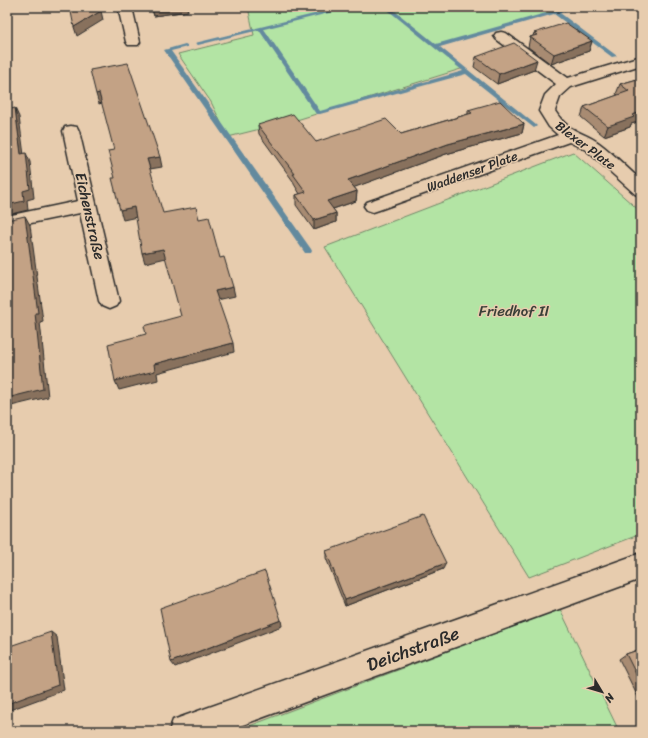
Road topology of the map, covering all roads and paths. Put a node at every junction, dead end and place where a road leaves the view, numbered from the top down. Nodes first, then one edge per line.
1 (125, 7) edge
2 (501, 36) dead end
3 (133, 42) dead end
4 (641, 60) edge
5 (566, 84) junction
6 (71, 131) dead end
7 (570, 136) junction
8 (641, 190) edge
9 (88, 205) junction
10 (374, 206) dead end
11 (7, 222) edge
12 (109, 301) dead end
13 (641, 566) edge
14 (184, 731) edge

1 - 3 street
2 - 5 street
4 - 5 street
5 - 7 street, Blexer Plate
6 - 9 street, Eichenstraße
7 - 8 street, Blexer Plate
7 - 10 street, Waddenser Plate
9 - 11 street
9 - 12 street, Eichenstraße
13 - 14 street, Deichstraße

